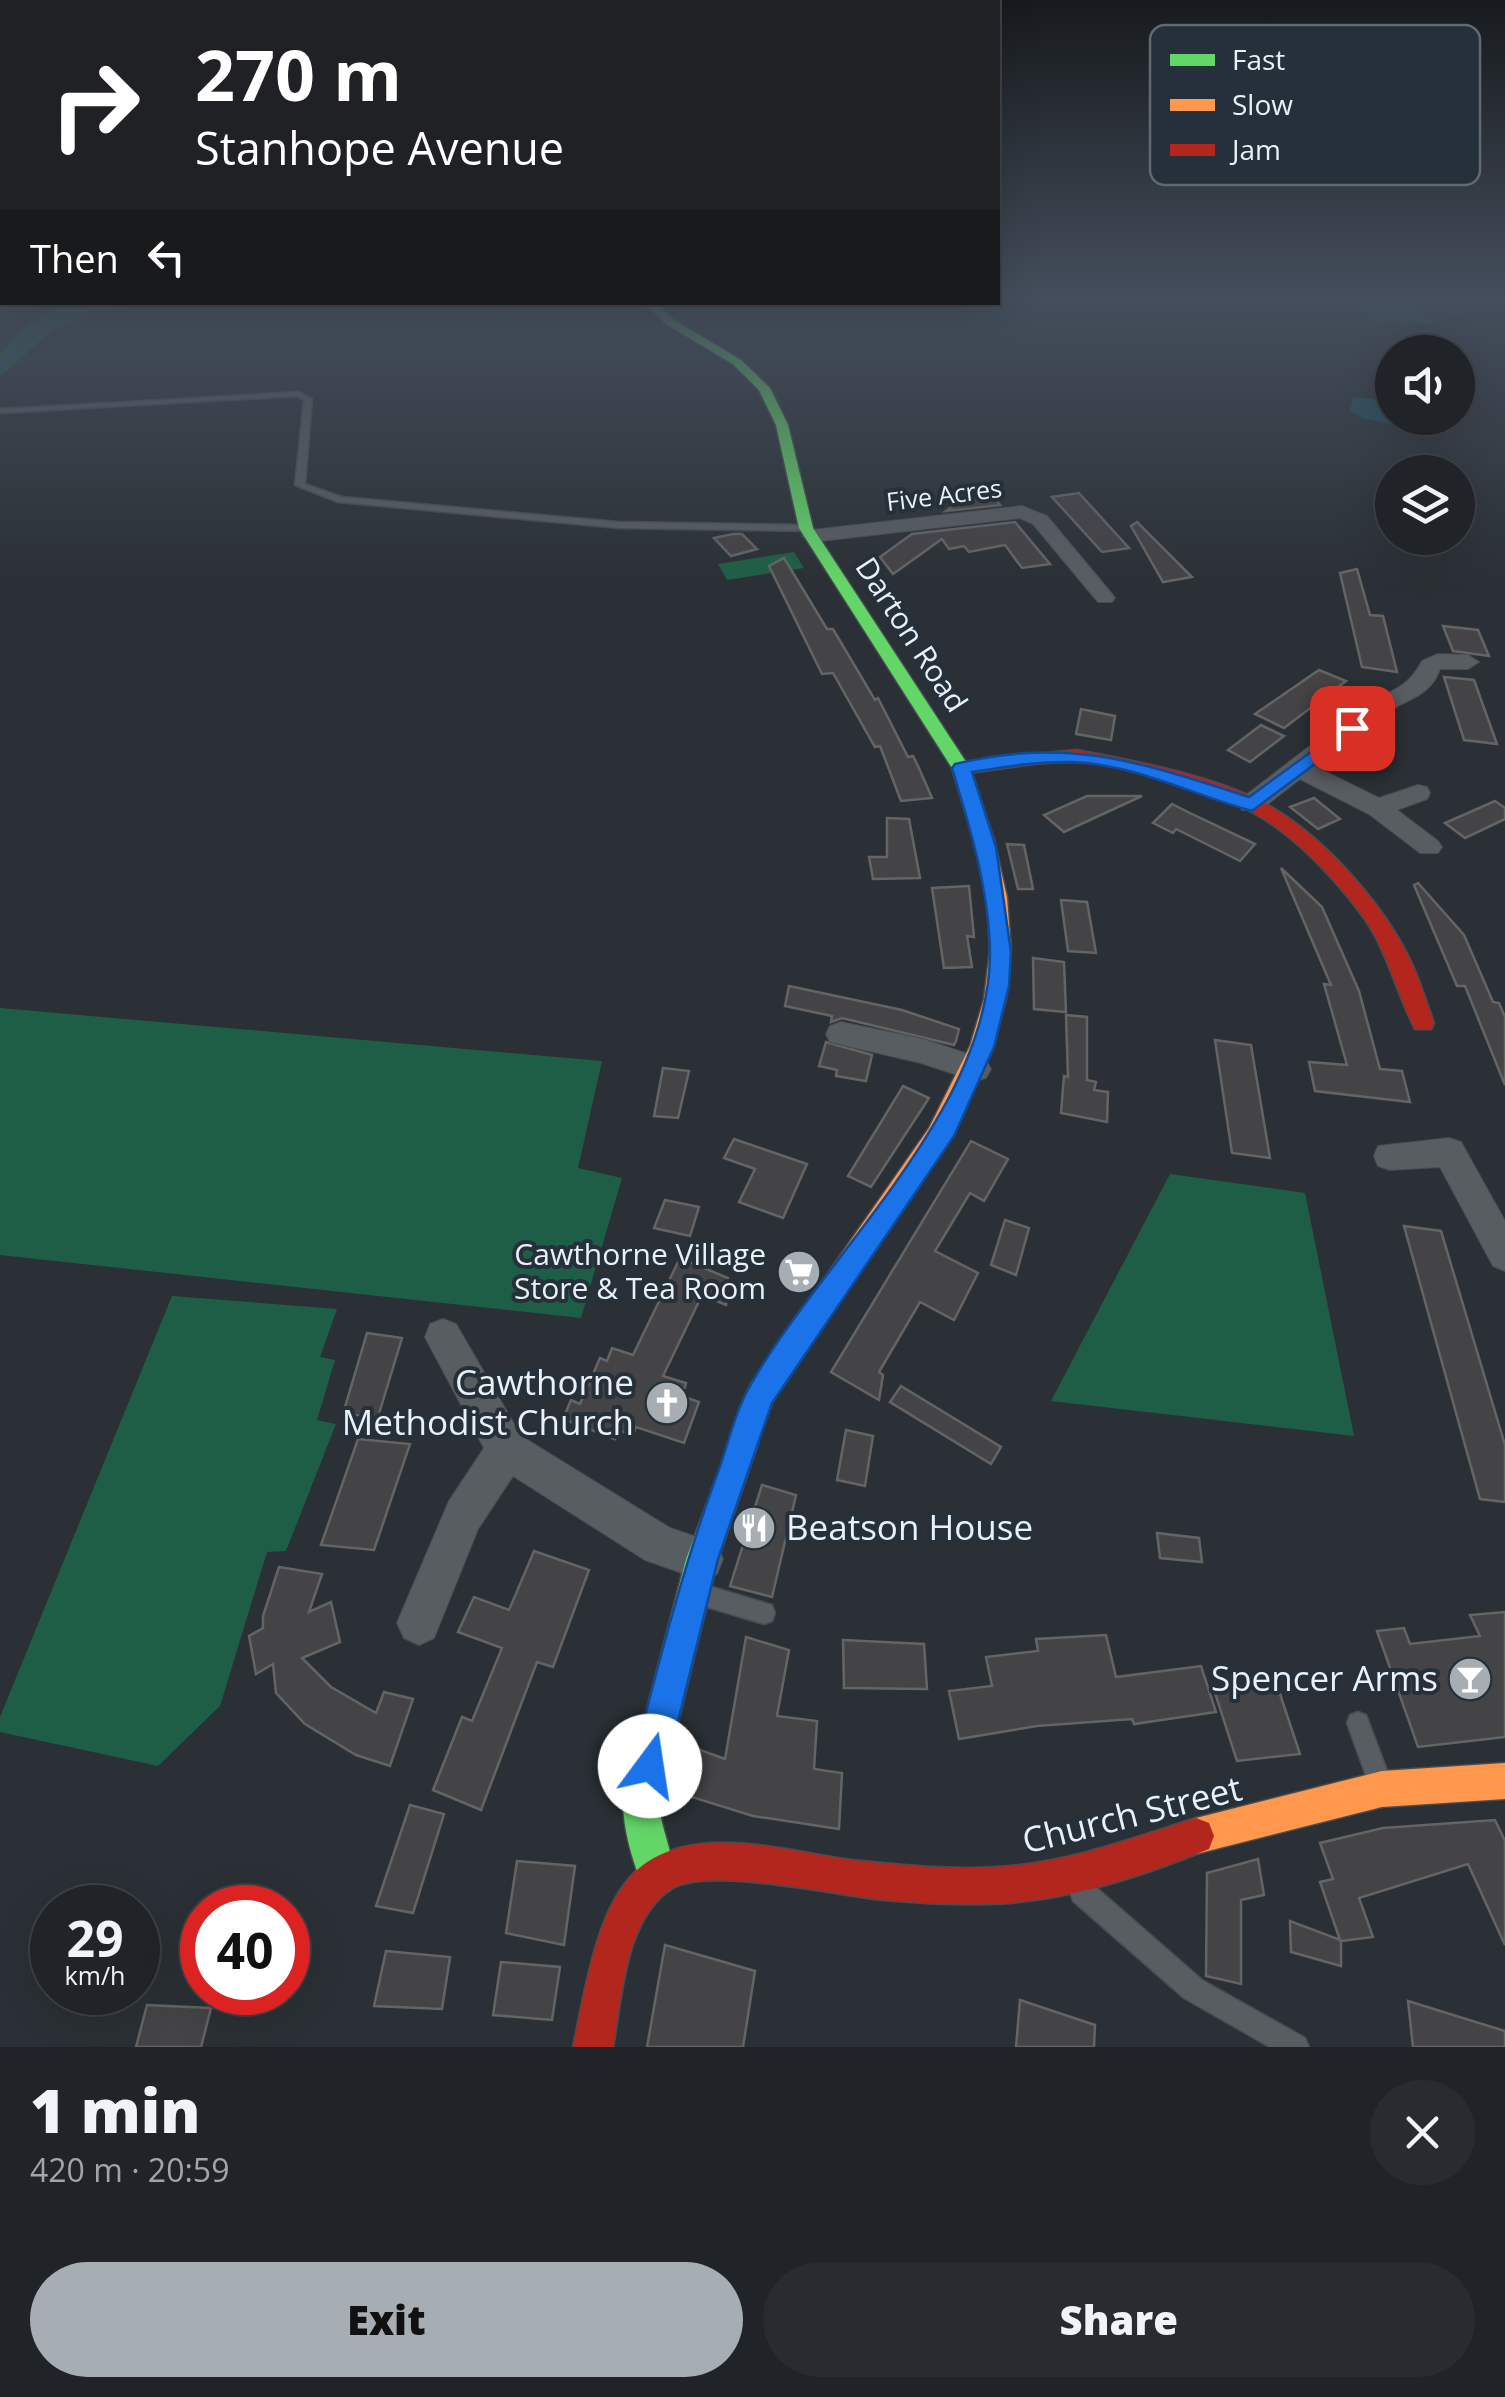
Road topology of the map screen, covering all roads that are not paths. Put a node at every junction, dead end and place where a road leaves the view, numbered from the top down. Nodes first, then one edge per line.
1 (767, 393) edge
2 (0, 411) edge
3 (809, 532) junction
4 (1104, 598) dead end
5 (1468, 662) dead end
6 (961, 768) junction
7 (1299, 768) junction
8 (1418, 794) dead end
9 (1252, 804) junction
10 (1378, 808) junction
11 (1428, 847) dead end
12 (1423, 1023) dead end
13 (840, 1034) dead end
14 (975, 1069) junction
15 (1390, 1156) dead end
16 (1505, 1255) edge
17 (443, 1337) dead end
18 (507, 1450) junction
19 (698, 1576) junction
20 (764, 1613) dead end
21 (419, 1624) dead end
22 (1358, 1723) dead end
23 (1505, 1781) edge
24 (1382, 1789) junction
25 (1064, 1876) junction
26 (656, 1877) junction
27 (593, 2047) edge
28 (1296, 2047) edge

1 - 3 street, Darton Road
2 - 3 lane
3 - 4 street, Five Acres
3 - 6 street, Darton Road
5 - 7 street
6 - 9 street
6 - 14 street, Darton Road
7 - 9 street
7 - 10 street
8 - 10 street
9 - 12 street
10 - 11 street
13 - 14 street
14 - 19 street, Darton Road
15 - 16 street
17 - 18 street
18 - 19 street
18 - 21 street
19 - 20 lane
19 - 26 street, Darton Road
22 - 24 lane
23 - 24 street, Church Street
24 - 25 street, Church Street
25 - 26 street, Church Street
25 - 28 lane
26 - 27 street

